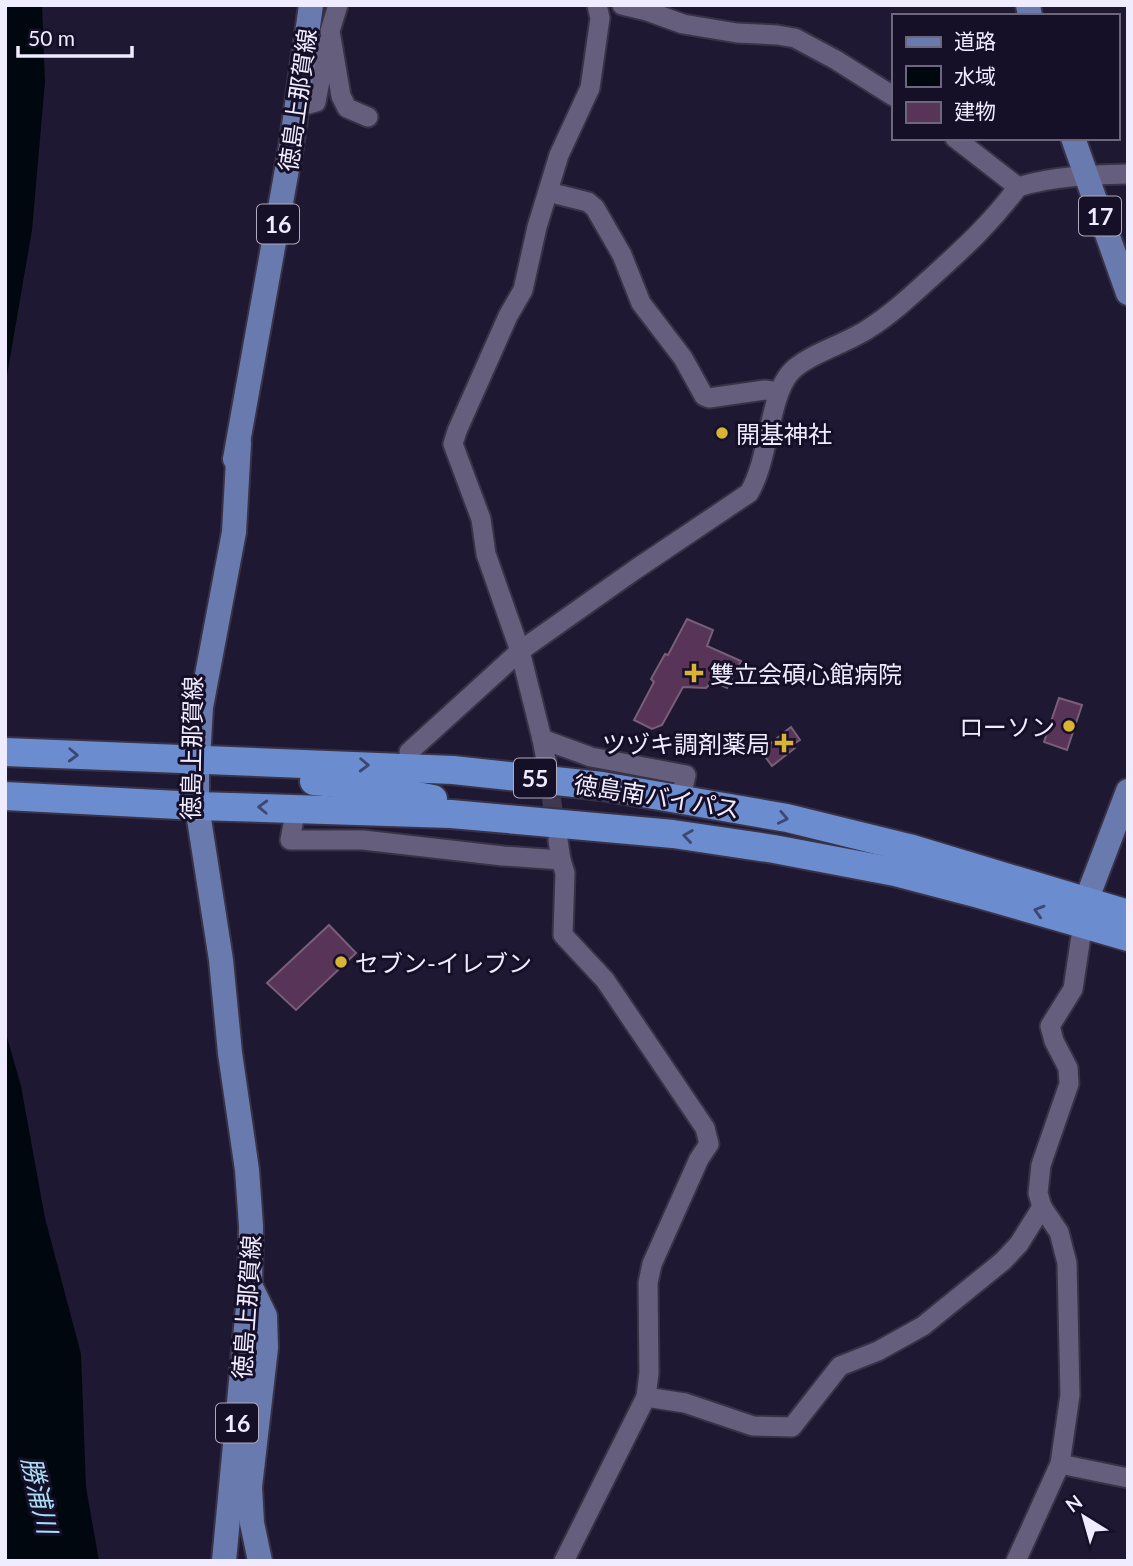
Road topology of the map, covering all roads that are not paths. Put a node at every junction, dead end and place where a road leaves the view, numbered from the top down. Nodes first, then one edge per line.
1 (311, 5) edge
2 (327, 5) edge
3 (338, 5) edge
4 (597, 5) edge
5 (622, 5) edge
6 (330, 31) junction
7 (892, 95) edge
8 (297, 107) junction
9 (368, 117) dead end
10 (959, 140) edge
11 (1074, 140) edge
12 (1128, 174) edge
13 (1086, 175) junction
14 (1018, 187) junction
15 (548, 192) junction
16 (1128, 293) edge
17 (779, 392) junction
18 (520, 651) junction
19 (542, 739) junction
20 (5, 752) edge
21 (409, 752) dead end
22 (546, 760) tunnel mouth
23 (188, 765) junction
24 (1128, 791) edge
25 (5, 796) edge
26 (681, 798) junction
27 (183, 804) junction
28 (296, 808) junction
29 (510, 818) junction
30 (1085, 912) junction
31 (1128, 915) edge
32 (1128, 937) edge
33 (1042, 1207) junction
34 (250, 1286) junction
35 (646, 1397) junction
36 (1060, 1464) junction
37 (1128, 1478) edge
38 (224, 1561) edge
39 (260, 1561) edge
40 (564, 1561) edge
41 (1016, 1561) edge

1 - 8 main road, 徳島上那賀線 / 16
2 - 6 street
3 - 6 street
4 - 15 street
5 - 7 street
6 - 8 street
6 - 9 street
8 - 23 main road, 徳島上那賀線 / 16
10 - 14 street
11 - 13 main road, 17
12 - 13 street
13 - 14 street
13 - 16 main road, 17
14 - 17 street
15 - 17 street
15 - 18 street
17 - 18 street
18 - 19 street
18 - 21 street
19 - 22 street
19 - 26 street
20 -> 23 highway, 徳島南バイパス / 55
23 -> 26 highway, 徳島南バイパス / 55
23 - 27 main road, 徳島上那賀線 / 16
23 - 29 highway
24 - 30 main road
25 - 27 highway, 徳島南バイパス / 55
26 -> 30 highway, 徳島南バイパス / 55
28 -> 27 highway, 徳島南バイパス / 55
27 - 34 main road, 徳島上那賀線 / 16
28 - 29 highway, 徳島南バイパス / 55
28 - 35 street
30 -> 29 highway, 徳島南バイパス / 55
30 - 31 highway, 徳島南バイパス / 55
30 - 32 highway, 徳島南バイパス / 55
30 - 33 street
33 - 35 street
33 - 36 street
34 - 38 main road, 徳島上那賀線 / 16
34 - 39 main road
35 - 40 street
36 - 37 street
36 - 41 street

